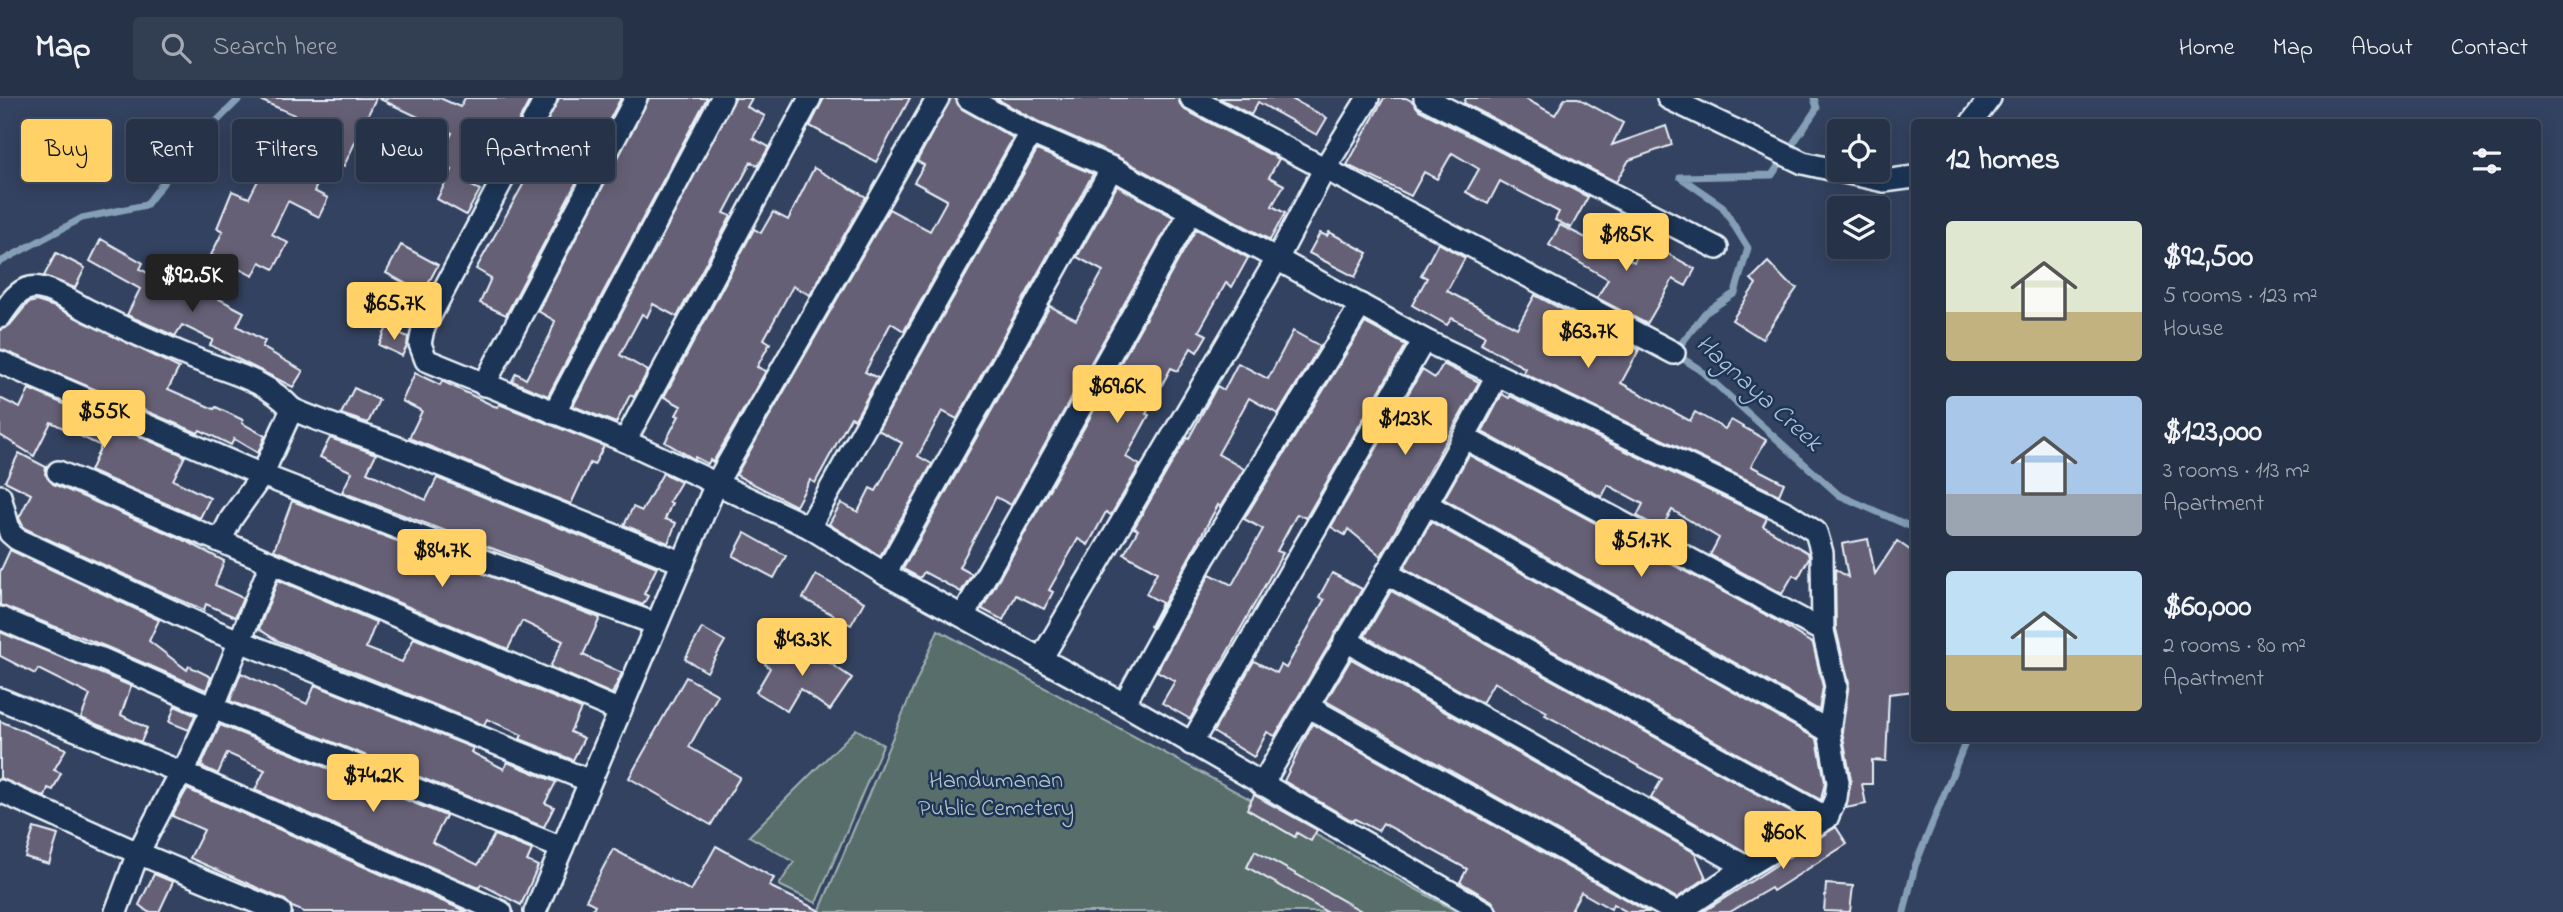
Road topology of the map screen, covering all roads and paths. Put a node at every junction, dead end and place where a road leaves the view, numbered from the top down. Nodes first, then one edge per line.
1 (546, 98) edge
2 (636, 98) edge
3 (722, 98) edge
4 (810, 98) edge
5 (938, 98) edge
6 (968, 98) edge
7 (1191, 98) edge
8 (1368, 98) edge
9 (1425, 98) edge
10 (1668, 98) edge
11 (1990, 98) edge
12 (1974, 119) edge
13 (1031, 133) junction
14 (1112, 168) junction
15 (1325, 168) junction
16 (1911, 177) edge
17 (1191, 214) junction
18 (1717, 248) dead end
19 (1277, 259) junction
20 (1361, 305) junction
21 (0, 317) edge
22 (1424, 340) junction
23 (1674, 353) dead end
24 (0, 362) edge
25 (1497, 374) junction
26 (484, 385) junction
27 (292, 408) junction
28 (554, 413) junction
29 (1465, 438) junction
30 (625, 441) junction
31 (58, 472) dead end
32 (262, 475) junction
33 (716, 484) junction
34 (0, 496) edge
35 (1428, 505) junction
36 (809, 527) junction
37 (220, 541) junction
38 (271, 562) junction
39 (682, 563) junction
40 (1385, 573) junction
41 (885, 574) junction
42 (963, 616) junction
43 (0, 618) edge
44 (656, 624) junction
45 (1823, 631) junction
46 (1345, 640) junction
47 (242, 641) junction
48 (1041, 659) junction
49 (0, 699) edge
50 (1124, 704) junction
51 (1307, 706) junction
52 (213, 708) junction
53 (620, 711) junction
54 (1829, 731) junction
55 (1191, 744) junction
56 (183, 773) junction
57 (590, 781) junction
58 (1262, 785) junction
59 (0, 792) edge
60 (1827, 818) junction
61 (562, 848) junction
62 (138, 853) junction
63 (1746, 867) junction
64 (116, 912) edge
65 (280, 912) edge
66 (501, 912) edge
67 (536, 912) edge
68 (1485, 912) edge
69 (1677, 912) edge

1 - 26 street
2 - 26 street
3 - 28 street
4 - 30 street
5 - 33 street
6 - 13 street
7 - 15 street
8 - 15 street
9 - 18 street
10 - 16 street
11 - 12 street
13 - 14 street
13 - 36 street
14 - 17 street
14 - 41 street
15 - 19 street
15 - 23 street
17 - 19 street
17 - 42 street
19 - 20 street
19 - 48 street
20 - 22 street
20 - 50 street
21 - 27 street
22 - 25 street
22 - 55 street
24 - 32 street
25 - 29 street
25 - 45 street
26 - 28 street
27 - 32 street
27 - 39 street
28 - 30 street
29 - 35 street
29 - 45 street
30 - 33 street
31 - 37 street
32 - 37 street
32 - 44 street
33 - 36 street
33 - 39 street
34 - 47 street
35 - 40 street
35 - 54 street
36 - 41 street
37 - 38 street
38 - 47 street
38 - 53 street
39 - 44 street
40 - 46 street
40 - 60 street
41 - 42 street
42 - 48 street
43 - 52 street
44 - 53 street
45 - 54 street
46 - 51 street
46 - 63 street
47 - 52 street
47 - 57 street
48 - 50 street
49 - 56 street
50 - 55 street
51 - 58 street
51 - 69 street
52 - 56 street
52 - 61 street
53 - 57 street
54 - 60 street
55 - 58 street
56 - 62 street
56 - 66 street
57 - 61 street
58 - 68 street
59 - 62 street
60 - 63 street
61 - 67 street
62 - 64 street
62 - 65 street
63 - 69 street

